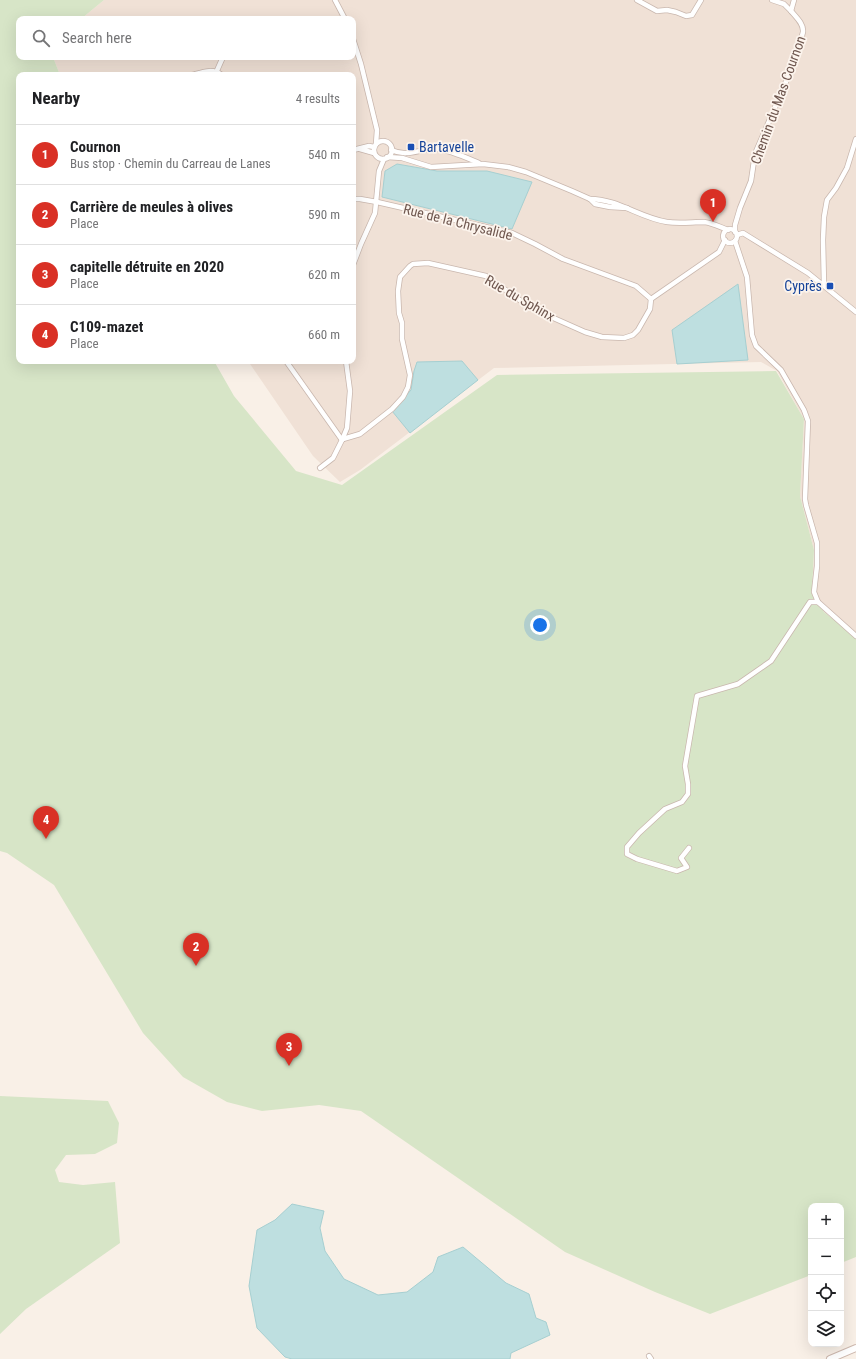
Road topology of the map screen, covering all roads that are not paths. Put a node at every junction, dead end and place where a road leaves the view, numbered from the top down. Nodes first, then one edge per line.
1 (335, 0) edge
2 (638, 0) edge
3 (701, 0) edge
4 (772, 0) edge
5 (794, 0) edge
6 (791, 11) junction
7 (343, 16) edge
8 (356, 48) edge
9 (222, 60) edge
10 (216, 72) edge
11 (377, 130) junction
12 (856, 139) edge
13 (384, 141) junction
14 (375, 146) junction
15 (356, 150) edge
16 (356, 150) edge
17 (391, 150) junction
18 (376, 155) junction
19 (386, 158) junction
20 (482, 164) junction
21 (379, 171) junction
22 (356, 200) edge
23 (377, 202) junction
24 (716, 225) junction
25 (732, 232) junction
26 (724, 237) junction
27 (732, 242) junction
28 (722, 247) junction
29 (356, 257) edge
30 (824, 285) junction
31 (651, 299) junction
32 (856, 312) edge
33 (288, 364) edge
34 (346, 364) edge
35 (343, 439) junction
36 (320, 468) dead end
37 (818, 602) junction
38 (856, 636) edge
39 (689, 848) dead end
40 (856, 1348) edge
41 (830, 1359) edge

1 - 7 street
2 - 3 street
4 - 6 street
5 - 6 street
6 - 25 street, Chemin du Mas Cournon
8 - 11 street
9 - 10 street
11 - 13 street
11 - 14 street
12 - 30 street
13 - 14 street
13 - 17 street
14 - 15 street
14 - 18 street
16 - 18 street
17 - 19 street
17 - 20 street
18 - 19 street
18 - 21 street
19 - 20 street
19 - 21 street
20 - 24 street
21 - 23 street
22 - 23 street, Rue de la Chrysalide
23 - 29 street
23 - 31 street, Rue de la Chrysalide
24 - 25 street
24 - 26 street
25 - 26 street, Chemin du Mas Cournon
25 - 27 street
25 - 30 street
26 - 27 street
26 - 28 street
27 - 28 street
27 - 37 street
28 - 31 street
30 - 32 street
31 - 35 street, Rue du Sphinx
33 - 35 street
34 - 35 street
35 - 36 street
37 - 38 street
37 - 39 street
40 - 41 main road

